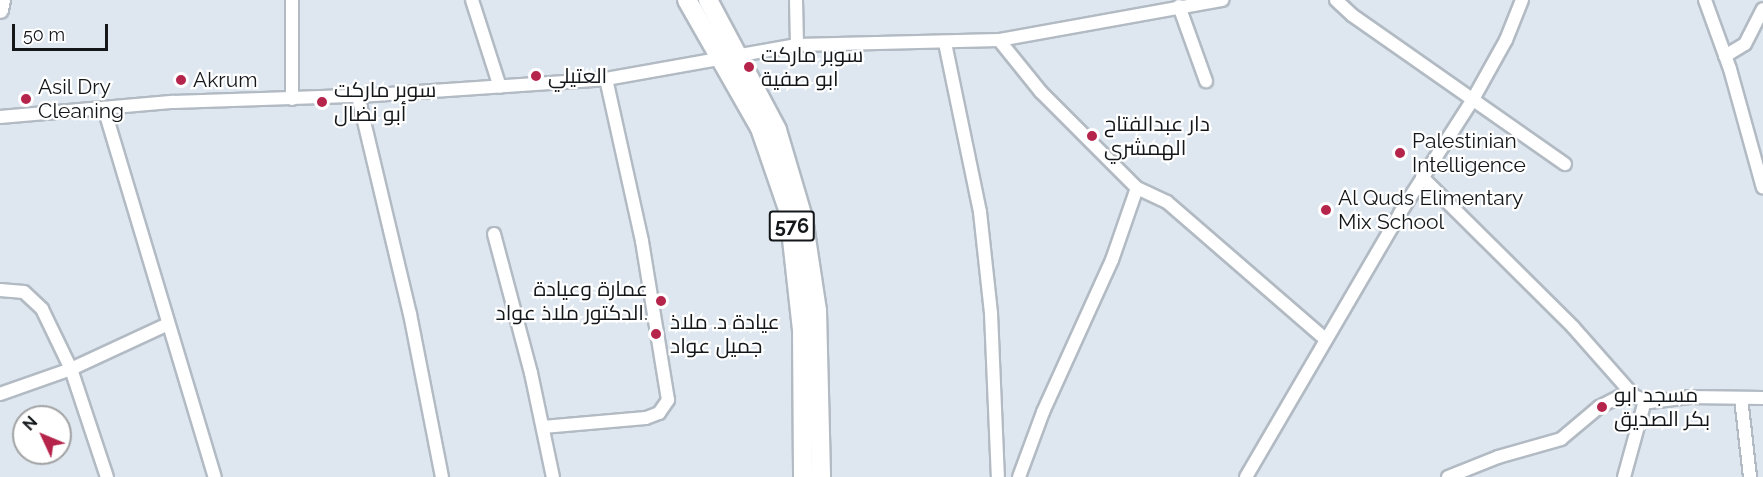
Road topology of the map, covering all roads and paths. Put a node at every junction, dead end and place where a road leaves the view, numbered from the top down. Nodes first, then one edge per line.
1 (292, 0) edge
2 (472, 0) edge
3 (687, 0) edge
4 (708, 0) edge
5 (796, 0) edge
6 (1222, 0) edge
7 (1336, 0) edge
8 (1522, 0) edge
9 (1706, 0) edge
10 (1179, 6) junction
11 (1763, 9) edge
12 (999, 40) junction
13 (945, 43) junction
14 (797, 45) junction
15 (1725, 56) junction
16 (729, 57) junction
17 (606, 79) junction
18 (1206, 81) dead end
19 (500, 87) junction
20 (358, 96) junction
21 (292, 99) junction
22 (1472, 100) junction
23 (104, 108) junction
24 (0, 117) edge
25 (1760, 162) edge
26 (1565, 164) dead end
27 (1422, 177) junction
28 (1137, 188) junction
29 (1763, 188) edge
30 (494, 234) dead end
31 (0, 290) edge
32 (168, 324) junction
33 (1325, 339) junction
34 (71, 369) junction
35 (1629, 392) junction
36 (0, 394) edge
37 (1741, 398) junction
38 (1763, 398) edge
39 (1645, 401) junction
40 (543, 427) junction
41 (107, 477) edge
42 (214, 477) edge
43 (442, 477) edge
44 (554, 477) edge
45 (803, 477) edge
46 (821, 477) edge
47 (998, 477) edge
48 (1019, 477) edge
49 (1246, 477) edge
50 (1448, 477) edge
51 (1624, 477) edge
52 (1750, 477) edge

1 - 21 street
2 - 19 street
3 - 16 main road, 576
4 - 16 main road, 576
5 - 14 street
6 - 10 street
7 - 22 street
8 - 22 street
9 - 15 street
10 - 12 street
10 - 18 street
11 - 15 street
12 - 13 street
12 - 28 street
13 - 14 street
13 - 47 street
14 - 16 street
15 - 25 street
16 - 17 street
16 - 45 main road, 576
16 - 46 main road, 576
17 - 19 street
17 - 40 street
19 - 20 street
20 - 21 street
20 - 43 street
21 - 23 street
22 - 26 street
22 - 27 street
23 - 24 street
23 - 32 street
25 - 29 street
27 - 33 street
27 - 35 street
28 - 33 street
28 - 48 street
30 - 40 street
31 - 34 street
32 - 34 street
32 - 42 street
33 - 49 street
34 - 36 street
34 - 41 street
35 - 39 street
35 - 50 street
37 - 38 street
37 - 39 street
37 - 52 street
39 - 51 street
40 - 44 street

